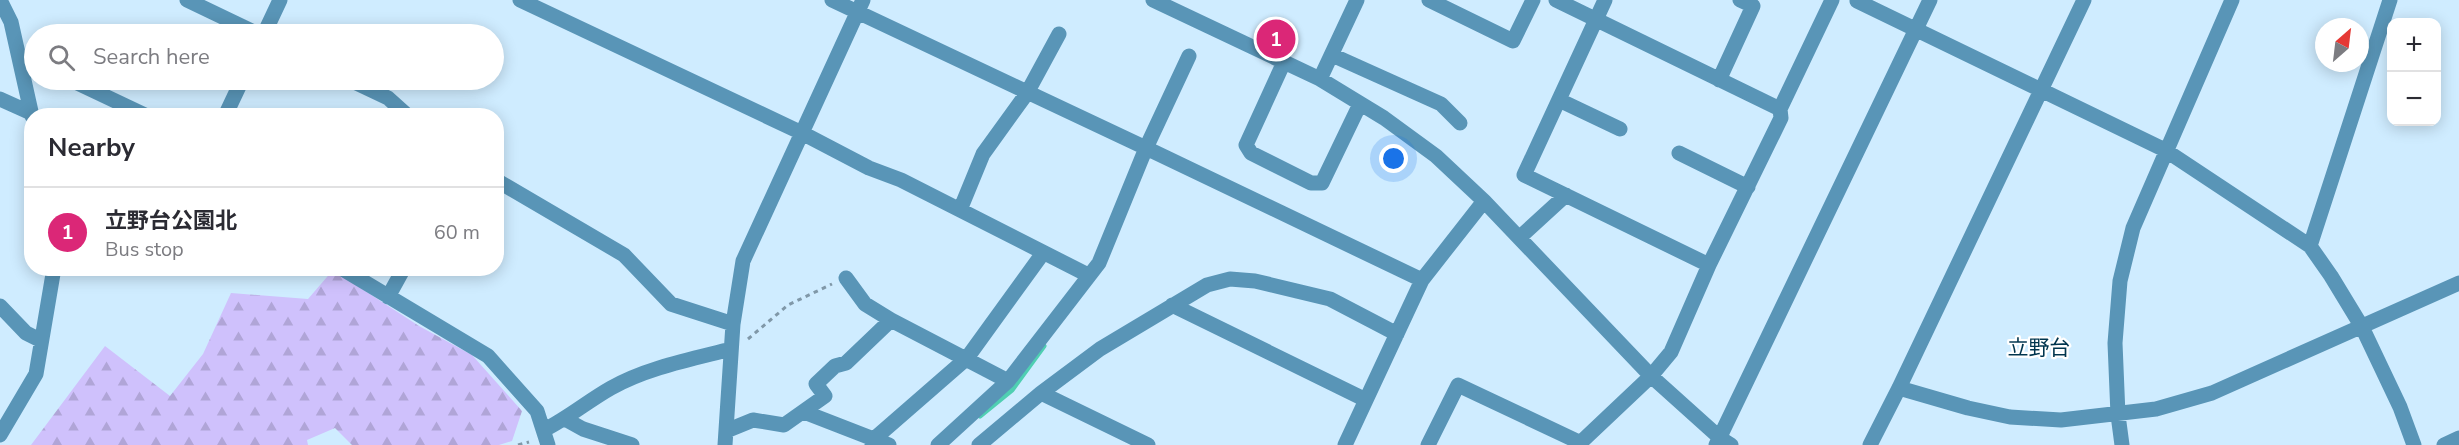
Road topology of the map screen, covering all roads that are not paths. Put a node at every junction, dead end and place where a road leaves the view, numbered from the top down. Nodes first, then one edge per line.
1 (0, 0) edge
2 (187, 0) edge
3 (280, 0) edge
4 (520, 0) edge
5 (832, 0) edge
6 (1154, 0) edge
7 (1357, 0) edge
8 (1429, 0) edge
9 (1533, 0) edge
10 (1556, 0) edge
11 (1605, 0) edge
12 (1740, 0) edge
13 (1832, 0) edge
14 (1930, 0) edge
15 (2084, 0) edge
16 (2232, 0) edge
17 (2390, 0) edge
18 (1857, 1) edge
19 (860, 6) edge
20 (1596, 19) junction
21 (237, 24) edge
22 (269, 24) edge
23 (1916, 29) junction
24 (1059, 34) dead end
25 (1332, 55) junction
26 (1189, 56) dead end
27 (20, 57) junction
28 (24, 59) edge
29 (1284, 62) junction
30 (24, 78) edge
31 (1320, 79) junction
32 (1719, 80) junction
33 (26, 90) edge
34 (92, 90) edge
35 (237, 90) edge
36 (371, 90) edge
37 (2041, 92) junction
38 (1027, 93) junction
39 (0, 99) edge
40 (1559, 100) junction
41 (1360, 104) junction
42 (30, 108) edge
43 (130, 108) edge
44 (229, 108) edge
45 (399, 108) edge
46 (1780, 109) junction
47 (24, 111) edge
48 (1460, 123) dead end
49 (1620, 129) dead end
50 (802, 134) junction
51 (1146, 148) junction
52 (2165, 150) junction
53 (1679, 153) dead end
54 (504, 185) edge
55 (1748, 187) junction
56 (1566, 195) junction
57 (1484, 201) junction
58 (960, 210) junction
59 (1520, 238) junction
60 (2310, 246) junction
61 (1043, 253) junction
62 (1709, 265) junction
63 (1088, 275) junction
64 (53, 276) edge
65 (354, 276) edge
66 (400, 276) edge
67 (846, 278) road end
68 (1422, 280) junction
69 (2459, 283) edge
70 (388, 297) junction
71 (1172, 305) junction
72 (0, 306) edge
73 (891, 320) junction
74 (733, 324) junction
75 (2362, 327) junction
76 (1397, 334) junction
77 (40, 340) junction
78 (731, 349) junction
79 (967, 358) junction
80 (1652, 376) junction
81 (1008, 381) junction
82 (1899, 388) junction
83 (1041, 393) junction
84 (1366, 400) junction
85 (804, 412) junction
86 (2118, 415) junction
87 (565, 419) junction
88 (544, 430) junction
89 (0, 435) edge
90 (726, 438) edge
91 (2459, 438) edge
92 (873, 442) edge
93 (1722, 443) edge
94 (1580, 444) edge
95 (548, 445) edge
96 (632, 445) edge
97 (889, 445) edge
98 (938, 445) edge
99 (979, 445) edge
100 (1148, 445) edge
101 (1345, 445) edge
102 (1428, 445) edge
103 (1870, 445) edge
104 (2122, 445) edge
105 (2414, 445) edge
106 (2444, 445) edge

1 - 27 street
2 - 21 street
3 - 22 street
4 - 50 street
5 - 19 street
6 - 29 street
7 - 25 street
8 - 9 street
10 - 20 street
11 - 20 street
12 - 32 street
13 - 46 street
14 - 23 street
15 - 37 street
16 - 52 street
17 - 60 street
18 - 23 street
19 - 38 street
19 - 50 street
20 - 32 street
20 - 40 street
23 - 37 street
23 - 93 street
24 - 38 street
25 - 31 street
25 - 48 street
26 - 51 street
27 - 28 street
27 - 30 street
29 - 31 street
29 - 41 street
31 - 41 street
32 - 46 street
33 - 42 street
34 - 43 street
35 - 44 street
36 - 45 street
37 - 52 street
37 - 82 street
38 - 51 street
38 - 58 street
39 - 47 street
40 - 49 street
40 - 56 street
41 - 57 street
46 - 55 street
50 - 58 street
50 - 74 street
51 - 63 street
51 - 68 street
52 - 60 street
52 - 86 street
53 - 55 street
54 - 74 street
55 - 62 street
56 - 59 street
56 - 62 street
57 - 59 street
57 - 68 street
58 - 61 street
59 - 80 street
60 - 75 street
61 - 63 street
61 - 79 street
62 - 80 street
63 - 81 street
64 - 77 street
65 - 70 street
66 - 70 street
67 - 73 street
68 - 76 street
69 - 75 street
70 - 88 street
71 - 76 street
71 - 83 street
71 - 84 street
72 - 77 street
73 - 79 street
73 - 85 street
74 - 78 street
75 - 86 street
75 - 105 street
76 - 84 street
77 - 89 street
78 - 87 street
78 - 90 street
79 - 81 street
79 - 92 street
80 - 93 street
80 - 94 street
81 - 98 street
82 - 86 street
82 - 103 street
83 - 99 street
83 - 100 street
84 - 101 street
85 - 90 street
85 - 92 street
86 - 104 street
87 - 88 street
87 - 96 street
88 - 95 street
91 - 106 street
92 - 97 street
94 - 102 street

